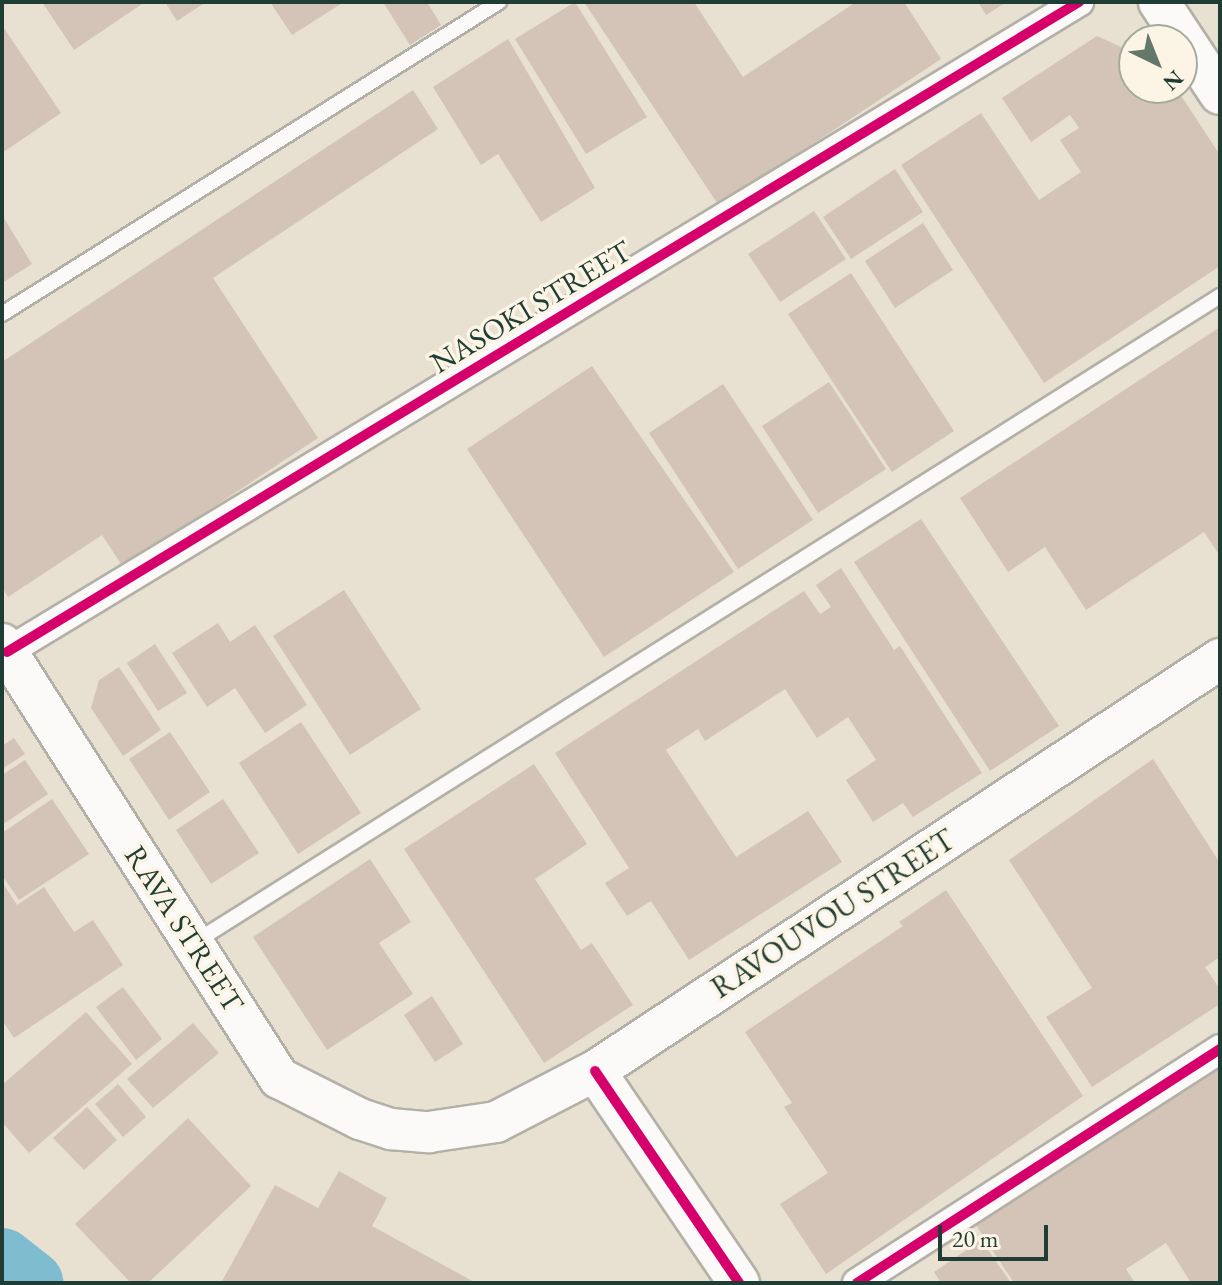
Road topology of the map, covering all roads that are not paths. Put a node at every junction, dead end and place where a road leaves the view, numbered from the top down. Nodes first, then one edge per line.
1 (499, 2) edge
2 (1079, 2) edge
3 (1159, 2) edge
4 (1220, 94) edge
5 (1220, 296) edge
6 (2, 314) edge
7 (5, 648) edge
8 (1220, 659) edge
9 (193, 943) junction
10 (1220, 1049) edge
11 (595, 1071) junction
12 (429, 1132) joint
13 (739, 1283) edge
14 (857, 1283) edge

1 - 6 lane
2 - 7 street, NASOKI STREET
3 - 4 main road
5 - 9 lane
7 - 9 main road, RAVA STREET
8 - 11 main road, RAVOUVOU STREET
9 - 12 main road, RAVA STREET
10 - 14 street
11 - 12 main road, RAVOUVOU STREET
11 - 13 main road

